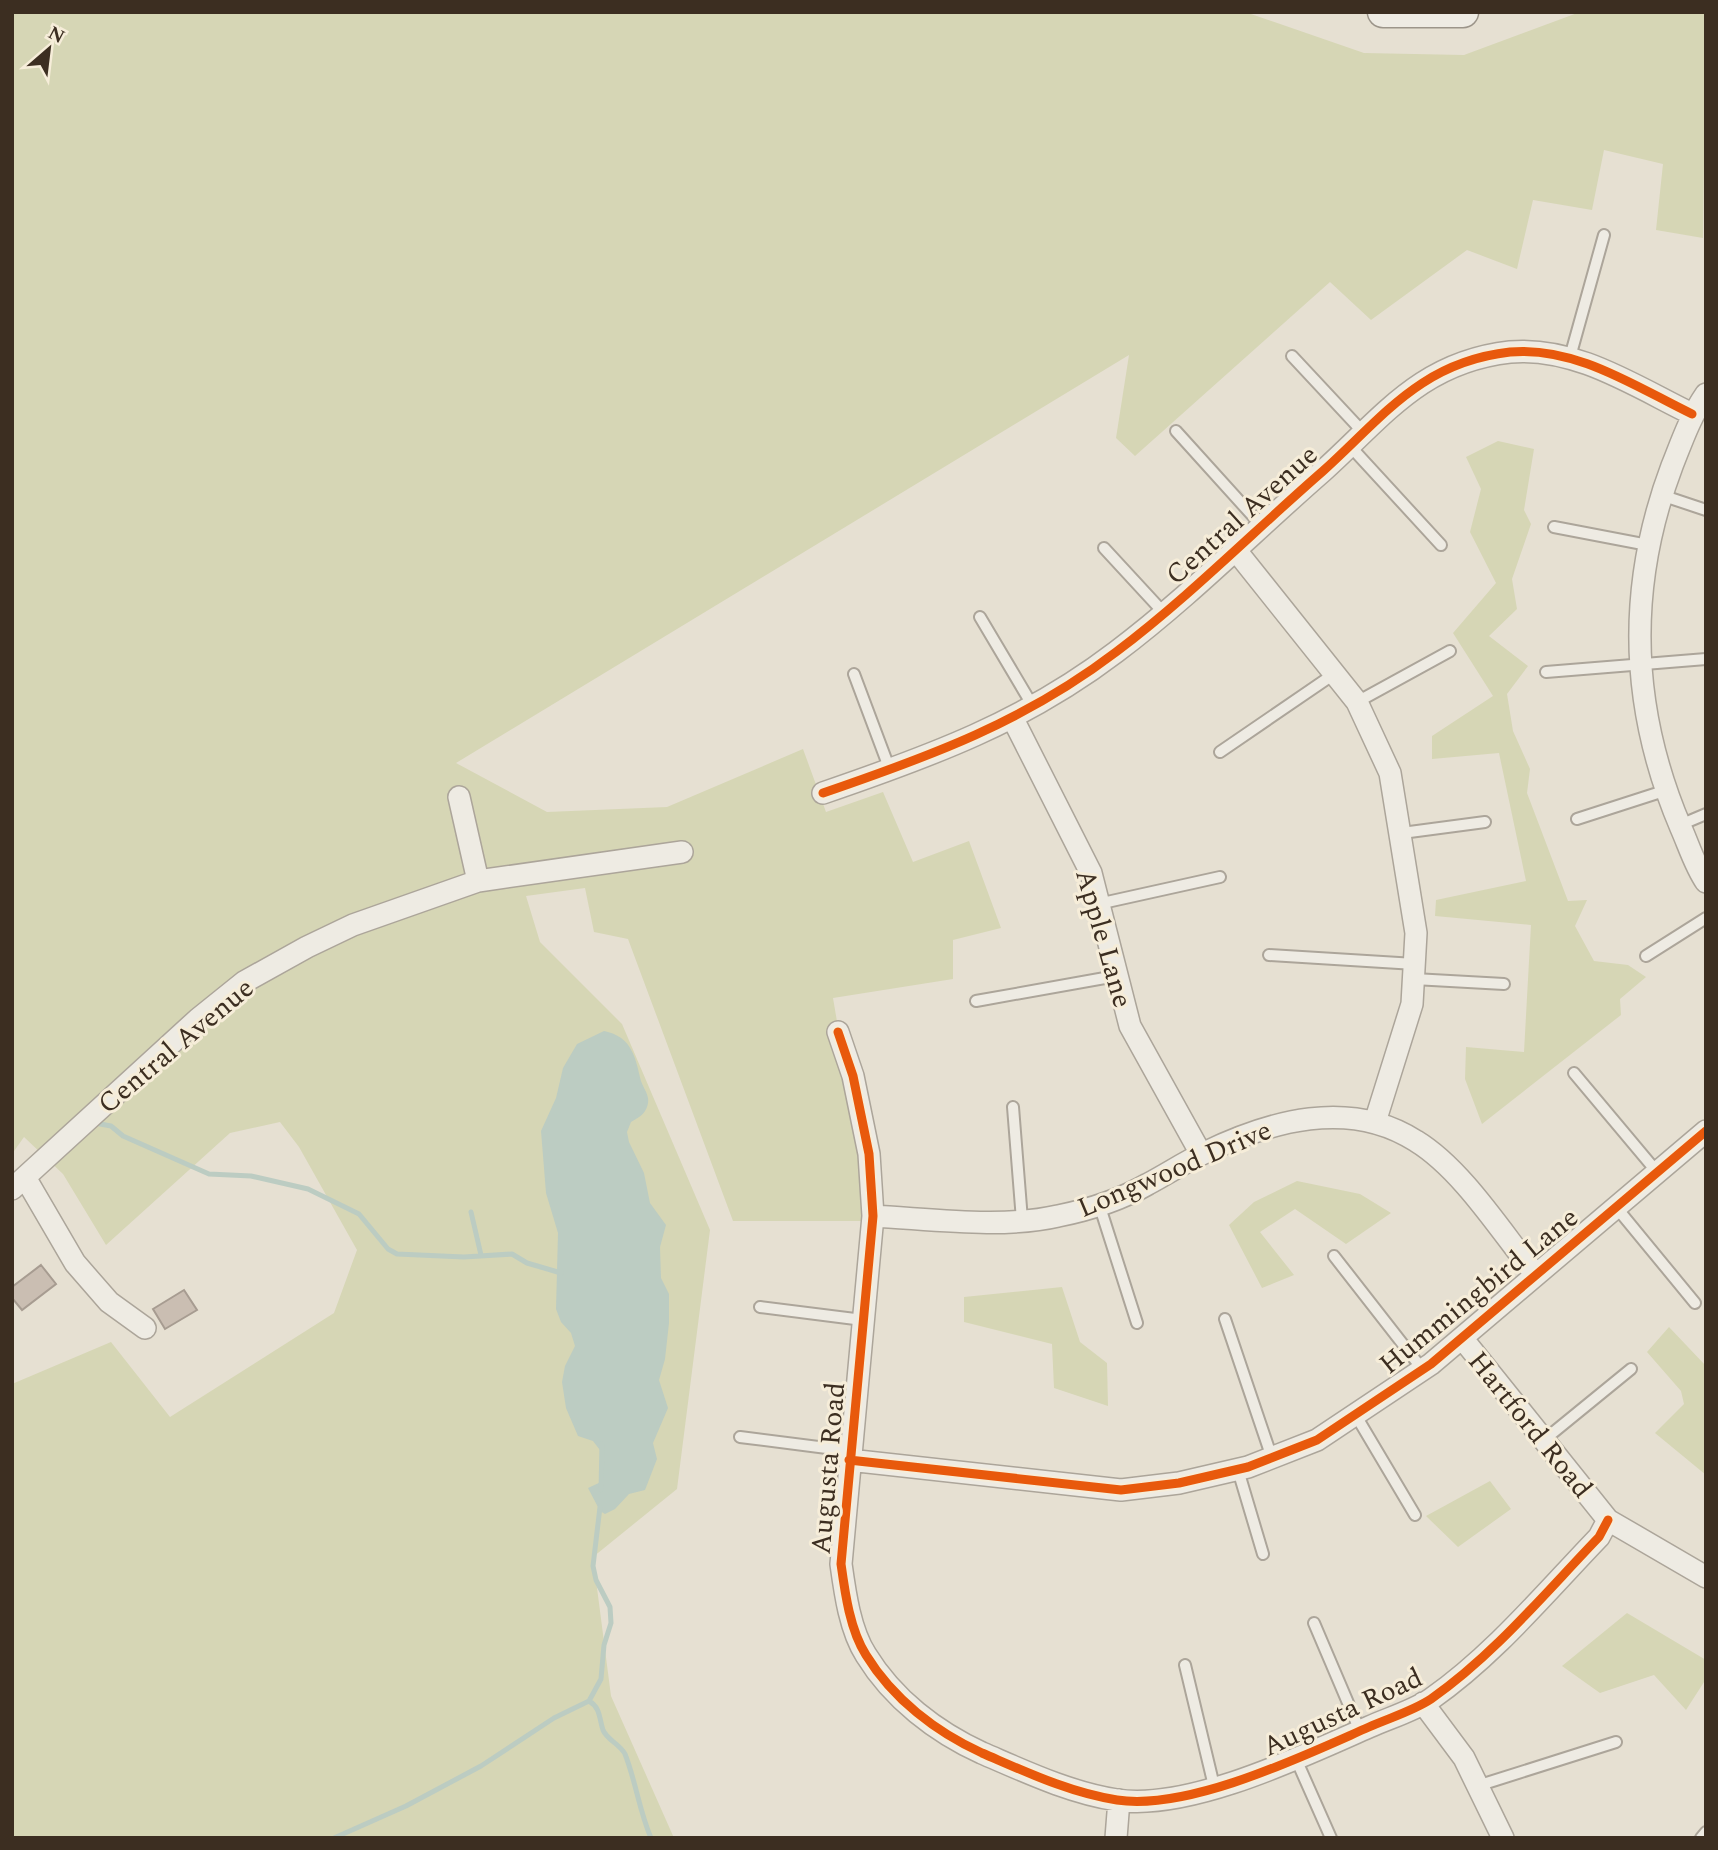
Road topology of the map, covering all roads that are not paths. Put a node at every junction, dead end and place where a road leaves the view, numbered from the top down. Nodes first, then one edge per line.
1 (1383, 12) edge
2 (1463, 12) edge
3 (1604, 235) dead end
4 (1292, 356) dead end
5 (1570, 357) junction
6 (1706, 394) edge
7 (1692, 414) junction
8 (1176, 431) dead end
9 (1356, 439) junction
10 (1661, 495) junction
11 (1706, 510) edge
12 (1261, 525) junction
13 (1554, 527) dead end
14 (1441, 545) dead end
15 (1648, 545) junction
16 (1104, 548) dead end
17 (1234, 548) junction
18 (1164, 613) junction
19 (980, 617) dead end
20 (1450, 651) dead end
21 (1706, 659) edge
22 (1639, 664) junction
23 (1546, 672) dead end
24 (854, 674) dead end
25 (1334, 674) junction
26 (1357, 702) junction
27 (1034, 709) junction
28 (1013, 719) junction
29 (1220, 752) dead end
30 (890, 770) junction
31 (1667, 790) junction
32 (823, 793) dead end
33 (458, 797) dead end
34 (1706, 814) edge
35 (1577, 819) dead end
36 (1485, 822) dead end
37 (1680, 825) junction
38 (1402, 833) junction
39 (682, 852) dead end
40 (1220, 877) dead end
41 (478, 881) junction
42 (1706, 882) edge
43 (1098, 904) junction
44 (1706, 918) edge
45 (1269, 955) dead end
46 (1646, 956) dead end
47 (1414, 972) junction
48 (1116, 976) junction
49 (1504, 985) dead end
50 (976, 1001) dead end
51 (838, 1032) dead end
52 (1574, 1073) dead end
53 (1013, 1107) dead end
54 (1375, 1122) junction
55 (1706, 1131) edge
56 (1201, 1154) junction
57 (1657, 1172) junction
58 (19, 1184) edge
59 (1099, 1204) junction
60 (1616, 1207) junction
61 (873, 1216) junction
62 (1022, 1220) junction
63 (1334, 1256) dead end
64 (1536, 1275) junction
65 (1695, 1303) dead end
66 (760, 1307) dead end
67 (1225, 1319) dead end
68 (863, 1320) junction
69 (1137, 1323) dead end
70 (145, 1328) dead end
71 (1462, 1338) junction
72 (1631, 1369) dead end
73 (1423, 1370) junction
74 (1355, 1414) junction
75 (740, 1437) dead end
76 (1544, 1440) junction
77 (849, 1456) junction
78 (1272, 1458) junction
79 (1238, 1470) junction
80 (1415, 1515) dead end
81 (1608, 1520) junction
82 (1263, 1554) dead end
83 (1706, 1577) edge
84 (1314, 1623) dead end
85 (1185, 1665) dead end
86 (1423, 1703) junction
87 (1360, 1731) junction
88 (1616, 1742) dead end
89 (1296, 1759) junction
90 (1214, 1786) junction
91 (1477, 1786) junction
92 (1119, 1800) junction
93 (1706, 1832) edge
94 (1116, 1838) edge
95 (1331, 1838) edge
96 (1503, 1838) edge
97 (1701, 1838) edge

1 - 2 street
3 - 5 lane
4 - 9 lane
5 - 7 street, Central Avenue
5 - 9 street, Central Avenue
6 - 7 street
7 - 10 street
8 - 12 lane
9 - 12 street, Central Avenue
9 - 14 lane
10 - 11 lane
10 - 15 street
12 - 17 street, Central Avenue
13 - 15 lane
15 - 22 street
16 - 18 lane
17 - 18 street, Central Avenue
17 - 25 street
18 - 27 street, Central Avenue
19 - 27 lane
20 - 26 lane
21 - 22 lane
22 - 23 lane
22 - 31 street
24 - 30 lane
25 - 26 street
25 - 29 lane
26 - 38 street
27 - 28 street, Central Avenue
28 - 30 street, Central Avenue
28 - 43 street, Apple Lane
30 - 32 street, Central Avenue
31 - 35 lane
31 - 37 street
33 - 41 street
34 - 37 lane
36 - 38 lane
37 - 42 street
38 - 47 street
39 - 41 street, Central Avenue
40 - 43 lane
41 - 58 street, Central Avenue
43 - 48 street, Apple Lane
44 - 46 lane
45 - 47 lane
47 - 49 lane
47 - 54 street
48 - 50 lane
48 - 56 street, Apple Lane
51 - 61 street, Augusta Road
52 - 57 lane
53 - 62 lane
54 - 56 street, Longwood Drive
54 - 64 street, Longwood Drive
55 - 57 street, Hummingbird Lane
56 - 59 street, Longwood Drive
57 - 60 street, Hummingbird Lane
58 - 70 street
59 - 62 street, Longwood Drive
59 - 69 lane
60 - 64 street, Hummingbird Lane
60 - 65 lane
61 - 62 street, Longwood Drive
61 - 68 street, Augusta Road
63 - 73 lane
64 - 71 street, Hummingbird Lane
66 - 68 lane
67 - 78 lane
68 - 77 street, Augusta Road
71 - 73 street, Hummingbird Lane
71 - 76 street, Hartford Road
72 - 76 lane
73 - 74 street, Hummingbird Lane
74 - 78 street, Hummingbird Lane
74 - 80 lane
75 - 77 lane
76 - 81 street, Hartford Road
77 - 79 street, Hummingbird Lane
77 - 92 street, Augusta Road
78 - 79 street, Hummingbird Lane
79 - 82 lane
81 - 83 street, Hartford Road
81 - 86 street, Augusta Road
84 - 87 lane
85 - 90 lane
86 - 87 street, Augusta Road
86 - 91 street
87 - 89 street, Augusta Road
88 - 91 lane
89 - 90 street, Augusta Road
89 - 95 lane
90 - 92 street, Augusta Road
91 - 96 street
92 - 94 street
93 - 97 lane

